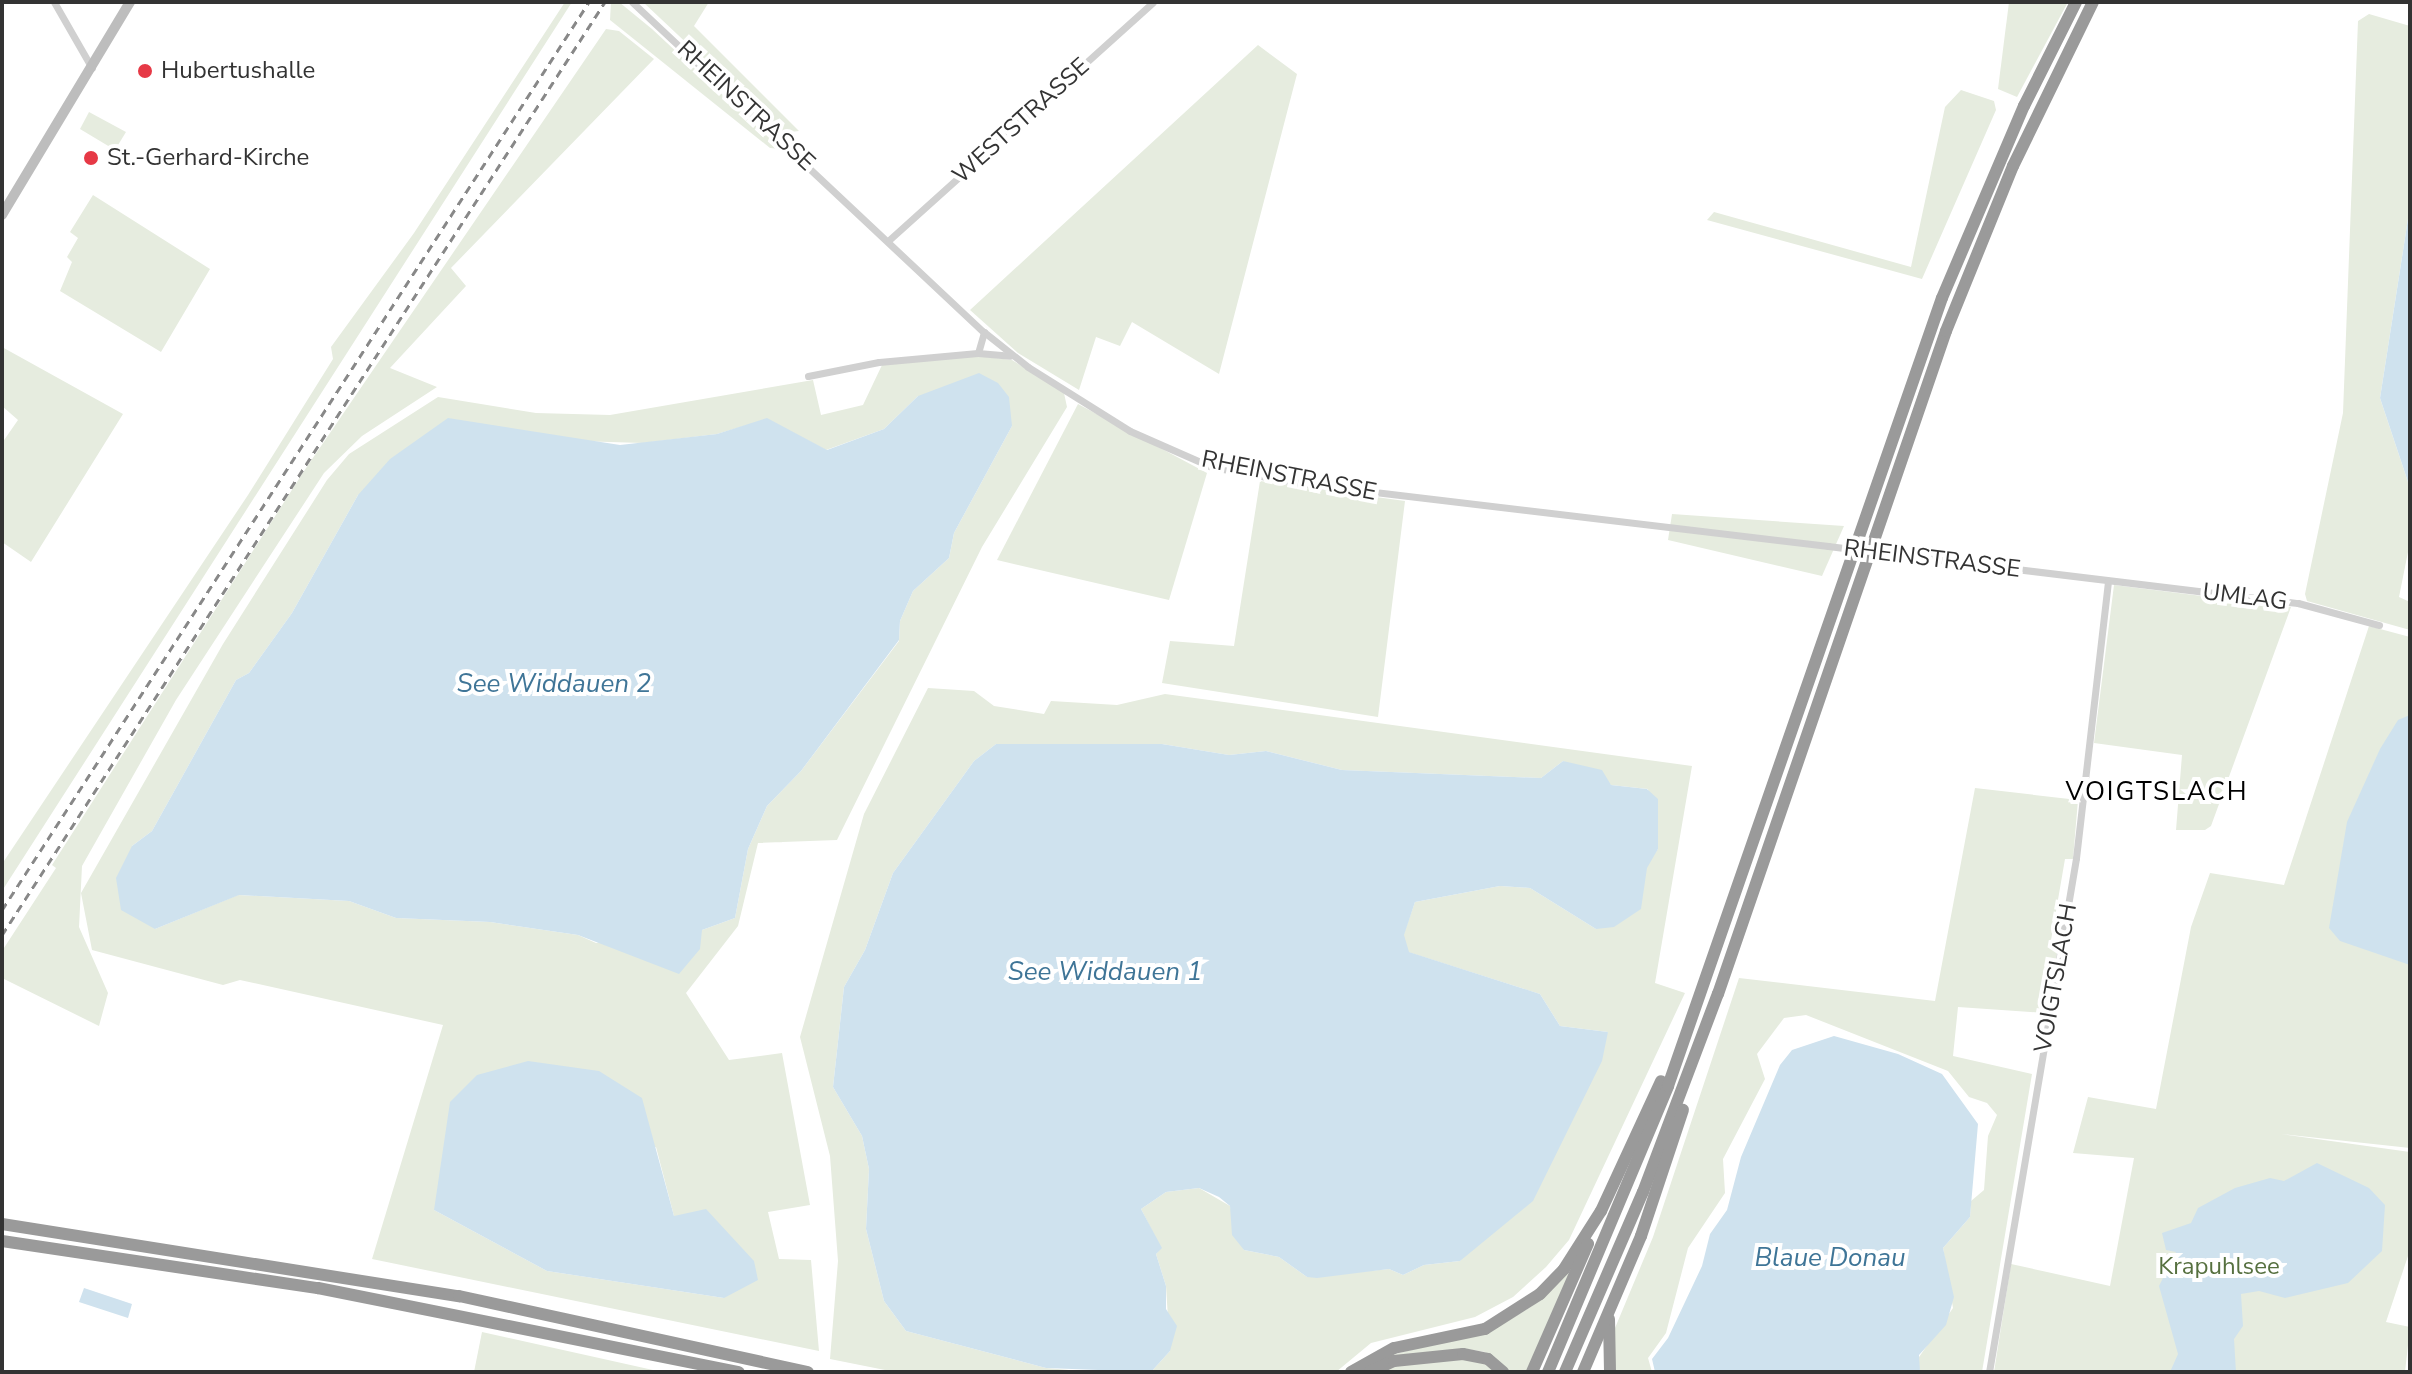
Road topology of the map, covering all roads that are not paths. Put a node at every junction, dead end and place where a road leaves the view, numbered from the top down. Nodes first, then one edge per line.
1 (54, 2) edge
2 (130, 2) edge
3 (632, 2) edge
4 (1153, 2) edge
5 (2076, 2) edge
6 (2093, 2) edge
7 (92, 68) junction
8 (2, 215) edge
9 (889, 240) junction
10 (984, 332) junction
11 (978, 353) junction
12 (1013, 356) junction
13 (808, 376) dead end
14 (2108, 581) junction
15 (2379, 625) dead end
16 (1702, 991) junction
17 (1718, 994) junction
18 (1601, 1211) junction
19 (2, 1224) edge
20 (2, 1241) edge
21 (1610, 1310) junction
22 (739, 1372) edge
23 (808, 1372) edge
24 (1351, 1372) edge
25 (1370, 1372) edge
26 (1503, 1372) edge
27 (1532, 1372) edge
28 (1548, 1372) edge
29 (1565, 1372) edge
30 (1583, 1372) edge
31 (1610, 1372) edge
32 (1989, 1372) edge

1 - 7 street
2 - 7 main road
3 - 9 street, RHEINSTRASSE
4 - 9 street, WESTSTRASSE
5 - 16 highway
6 - 17 highway
7 - 8 main road
9 - 10 street, RHEINSTRASSE
10 - 11 street
10 - 12 street, RHEINSTRASSE
11 - 12 street
11 - 13 street
12 - 14 street, RHEINSTRASSE, bridge
14 - 15 street, UMLAG
14 - 32 street, VOIGTSLACH
16 - 18 highway
16 - 28 highway
17 - 21 highway
17 - 29 highway
18 - 24 highway
18 - 27 highway
19 - 23 highway
20 - 22 highway
21 - 30 highway
21 - 31 highway
25 - 26 highway

